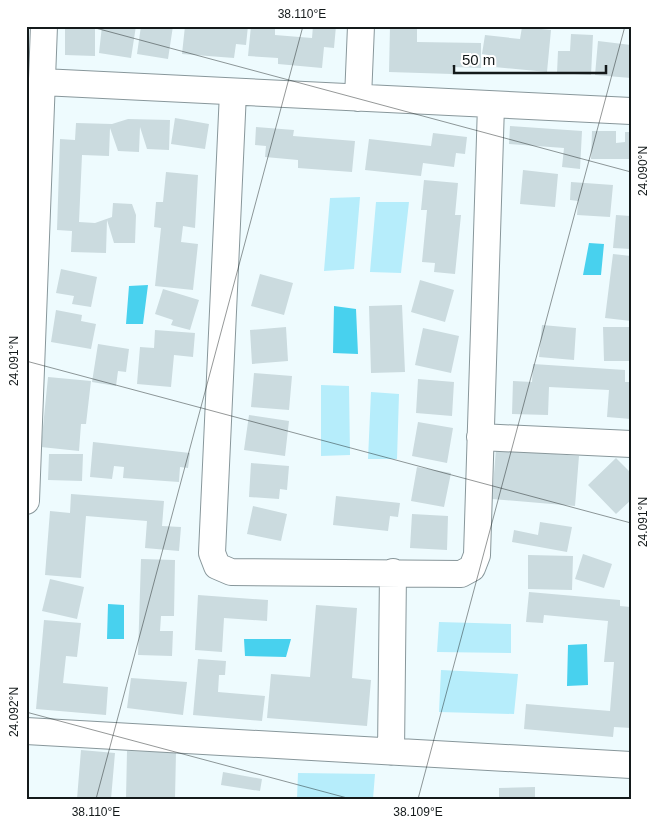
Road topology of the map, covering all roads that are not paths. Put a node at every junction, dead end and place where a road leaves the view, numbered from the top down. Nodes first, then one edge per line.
1 (44, 26) edge
2 (361, 26) edge
3 (42, 82) junction
4 (233, 92) junction
5 (358, 98) junction
6 (491, 104) junction
7 (631, 112) edge
8 (480, 437) junction
9 (631, 444) edge
10 (26, 500) edge
11 (393, 572) junction
12 (26, 732) edge
13 (392, 752) junction
14 (631, 765) edge

1 - 3 lane
2 - 5 lane
3 - 4 lane
3 - 10 lane
4 - 5 lane
4 - 11 lane
5 - 6 lane
6 - 7 lane
6 - 8 lane
8 - 9 lane
8 - 11 lane
11 - 13 lane
12 - 13 lane
13 - 14 lane

